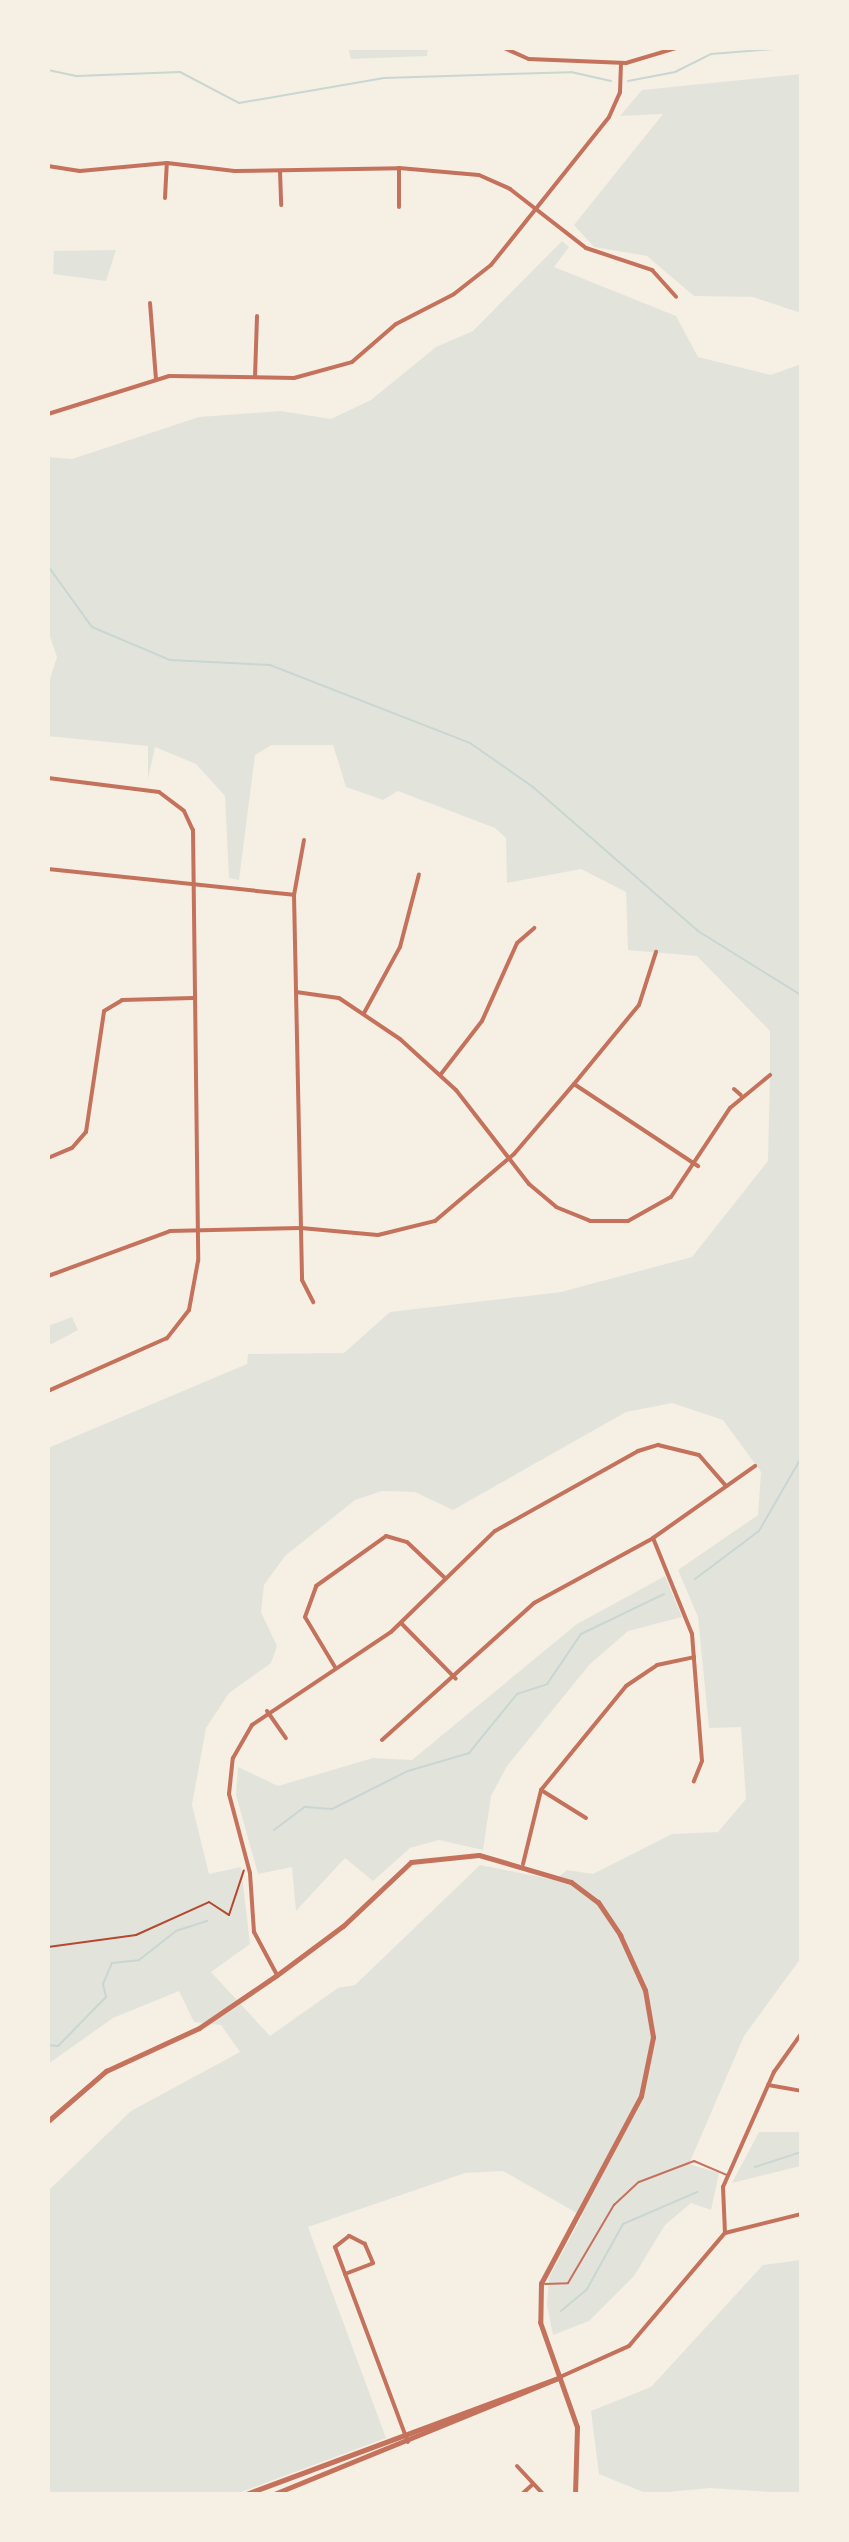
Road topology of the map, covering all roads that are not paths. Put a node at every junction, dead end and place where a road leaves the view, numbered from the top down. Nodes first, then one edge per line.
1 (504, 48) edge
2 (676, 48) edge
3 (621, 63) junction
4 (167, 163) junction
5 (48, 166) edge
6 (399, 168) junction
7 (280, 171) junction
8 (165, 198) dead end
9 (281, 205) dead end
10 (399, 207) dead end
11 (536, 209) junction
12 (676, 297) dead end
13 (150, 303) dead end
14 (257, 316) dead end
15 (255, 377) junction
16 (156, 379) junction
17 (48, 414) edge
18 (48, 778) edge
19 (304, 840) dead end
20 (48, 869) edge
21 (419, 874) dead end
22 (191, 884) junction
23 (294, 895) junction
24 (534, 928) dead end
25 (656, 952) dead end
26 (296, 992) junction
27 (647, 992) junction
28 (656, 996) dead end
29 (193, 998) junction
30 (364, 1013) junction
31 (441, 1074) junction
32 (770, 1075) dead end
33 (574, 1084) junction
34 (734, 1089) dead end
35 (741, 1095) junction
36 (48, 1158) edge
37 (507, 1159) junction
38 (698, 1166) junction
39 (301, 1228) junction
40 (197, 1231) junction
41 (48, 1276) edge
42 (313, 1302) dead end
43 (48, 1391) edge
44 (755, 1466) dead end
45 (726, 1486) junction
46 (653, 1538) junction
47 (445, 1578) junction
48 (401, 1623) junction
49 (694, 1657) junction
50 (335, 1667) junction
51 (456, 1679) junction
52 (267, 1711) junction
53 (286, 1738) dead end
54 (382, 1740) dead end
55 (694, 1781) dead end
56 (541, 1790) junction
57 (586, 1818) dead end
58 (523, 1864) junction
59 (277, 1975) junction
60 (801, 2034) edge
61 (768, 2085) junction
62 (801, 2091) edge
63 (48, 2121) edge
64 (728, 2175) junction
65 (801, 2214) edge
66 (725, 2233) junction
67 (345, 2274) junction
68 (541, 2283) junction
69 (560, 2377) junction
70 (405, 2431) junction
71 (408, 2442) junction
72 (517, 2466) dead end
73 (532, 2485) junction
74 (246, 2494) edge
75 (274, 2494) edge
76 (522, 2494) edge
77 (543, 2494) edge
78 (575, 2494) edge

1 - 3 street
2 - 3 street
3 - 11 street
4 - 5 street
4 - 7 street
4 - 8 street
6 - 7 street
6 - 10 street
6 - 11 street
7 - 9 street
11 - 12 street
11 - 15 street
13 - 16 street
14 - 15 street
15 - 16 street
16 - 17 street
18 - 22 street
19 - 23 street
20 - 22 street
21 - 30 street
22 - 23 street
22 - 29 street
23 - 26 street
24 - 31 street
25 - 27 street
26 - 30 street
26 - 39 street
27 - 28 street
27 - 33 street
29 - 36 street
29 - 40 street
30 - 31 street
31 - 37 street
32 - 35 street
33 - 37 street
33 - 38 street
34 - 35 street
35 - 38 street
37 - 38 street
37 - 39 street
39 - 40 street
39 - 42 street
40 - 41 street
40 - 43 street
44 - 45 street
45 - 46 street
45 - 47 street
46 - 49 street
46 - 51 street
47 - 48 street
47 - 50 street
48 - 50 street
48 - 51 street
49 - 55 street
49 - 56 street
50 - 52 street
51 - 54 street
52 - 53 street
52 - 59 street
56 - 57 street
56 - 58 street
58 - 59 street
58 - 68 street
59 - 63 street
60 - 61 street
61 - 62 street
61 - 64 street
64 - 66 street
64 - 68 lane
65 - 66 street
66 - 69 street
67 - 67 street
67 - 70 street
68 - 69 street
69 - 70 street
69 - 71 street
69 - 78 street
70 - 71 street
70 - 74 street
71 - 75 street
72 - 73 street
73 - 76 street
73 - 77 street

